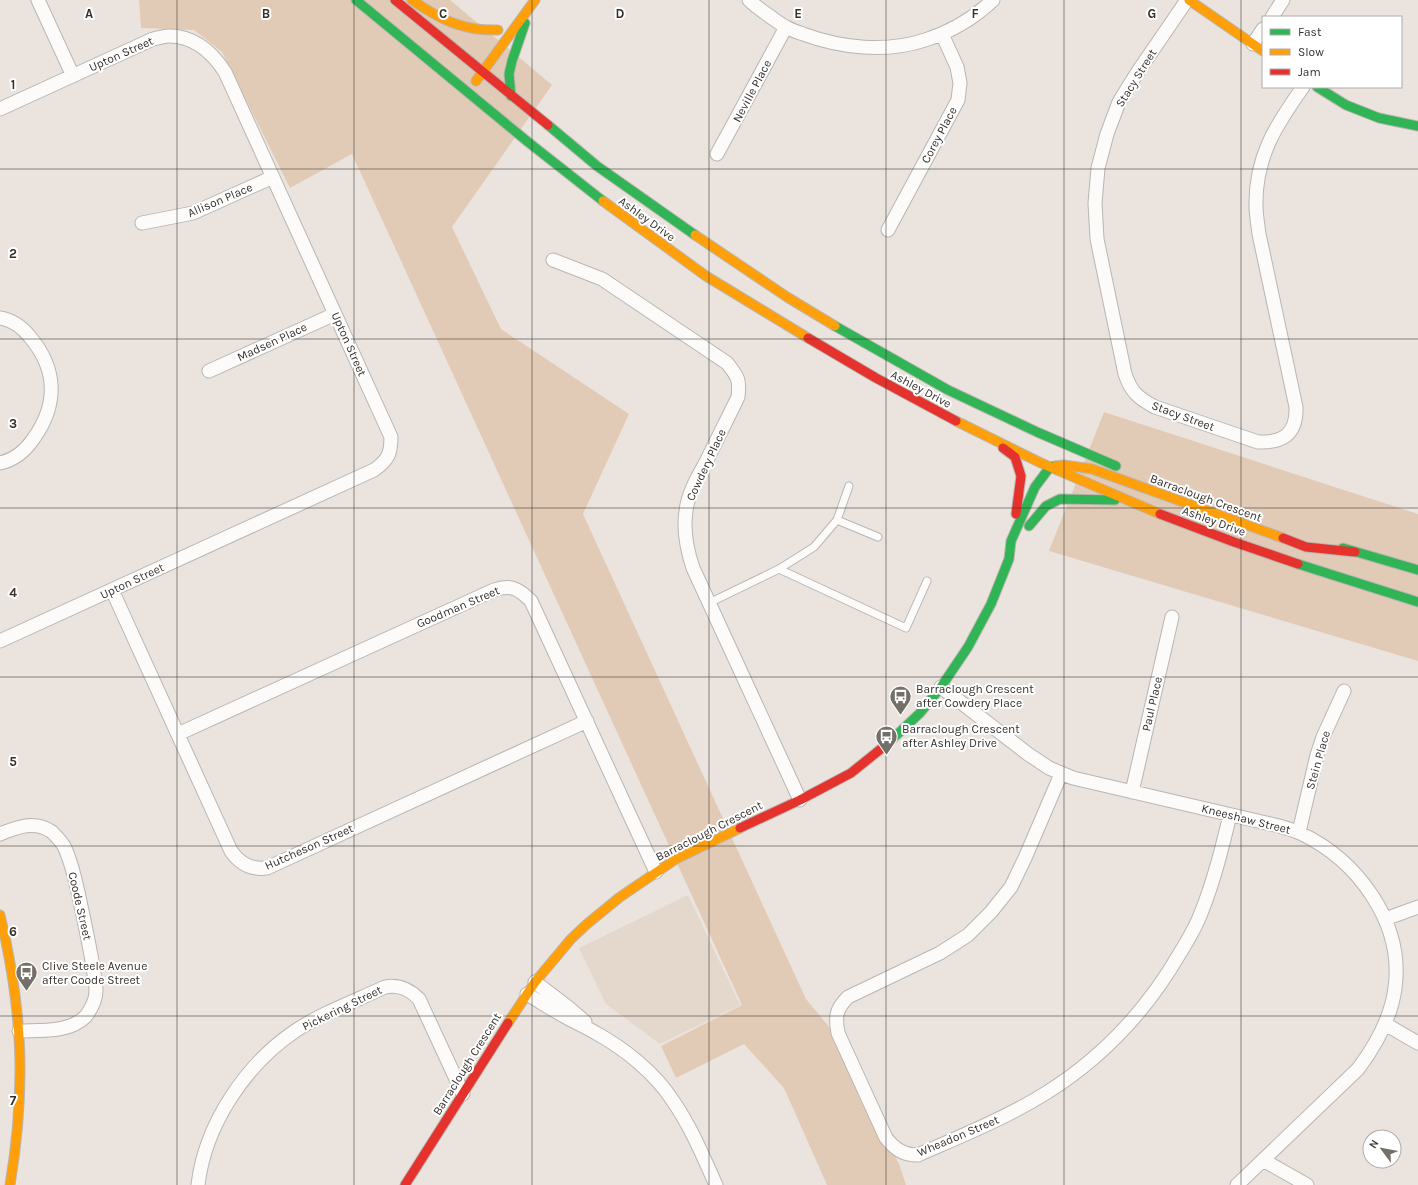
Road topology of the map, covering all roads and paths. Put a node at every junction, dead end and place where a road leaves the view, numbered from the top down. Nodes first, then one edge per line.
1 (38, 0) edge
2 (356, 0) edge
3 (395, 0) edge
4 (412, 0) edge
5 (535, 0) edge
6 (749, 0) edge
7 (993, 0) edge
8 (1188, 0) edge
9 (1283, 0) edge
10 (529, 8) junction
11 (1273, 16) edge
12 (786, 27) junction
13 (497, 30) dead end
14 (942, 34) junction
15 (1262, 34) edge
16 (1258, 48) edge
17 (480, 54) dead end
18 (471, 67) junction
19 (482, 72) junction
20 (73, 76) junction
21 (1302, 88) edge
22 (1319, 88) edge
23 (468, 92) junction
24 (511, 96) junction
25 (0, 109) edge
26 (1418, 126) edge
27 (717, 154) dead end
28 (273, 177) junction
29 (142, 223) dead end
30 (888, 230) dead end
31 (553, 260) dead end
32 (336, 314) junction
33 (817, 316) junction
34 (0, 318) edge
35 (865, 354) dead end
36 (209, 371) dead end
37 (983, 436) junction
38 (0, 463) edge
39 (1049, 463) junction
40 (1122, 468) dead end
41 (849, 486) dead end
42 (1125, 500) junction
43 (837, 520) junction
44 (878, 538) dead end
45 (1317, 539) dead end
46 (1011, 541) junction
47 (1021, 545) dead end
48 (1355, 552) junction
49 (1009, 559) junction
50 (779, 569) junction
51 (1418, 570) edge
52 (927, 581) dead end
53 (112, 590) junction
54 (1418, 602) edge
55 (709, 603) junction
56 (1172, 617) dead end
57 (0, 641) edge
58 (941, 687) junction
59 (1344, 691) dead end
60 (587, 721) junction
61 (178, 734) junction
62 (1061, 774) junction
63 (1132, 792) junction
64 (800, 800) junction
65 (1230, 815) junction
66 (1299, 832) junction
67 (0, 834) edge
68 (656, 872) junction
69 (1418, 907) edge
70 (0, 915) edge
71 (1385, 919) junction
72 (535, 982) junction
73 (527, 994) junction
74 (1385, 1024) junction
75 (19, 1031) junction
76 (596, 1033) junction
77 (1418, 1043) edge
78 (463, 1094) junction
79 (1263, 1160) junction
80 (10, 1185) edge
81 (198, 1185) edge
82 (406, 1185) edge
83 (716, 1185) edge
84 (1237, 1185) edge
85 (1307, 1185) edge

1 - 20 street
2 - 23 main road, Ashley Drive
3 - 18 main road, Ashley Drive
4 - 13 main road
5 - 10 main road
6 - 12 street
7 - 14 street
8 - 16 main road
8 - 21 street, Stacy Street
9 - 11 street
10 - 19 main road
10 - 24 main road
12 - 14 street
12 - 27 street, Neville Place
14 - 30 street, Corey Place
15 - 16 street
17 - 18 main road
18 - 19 main road, Ashley Drive
19 - 23 main road
19 - 24 main road, Ashley Drive
20 - 25 street, Upton Street
20 - 28 street, Upton Street
22 - 26 main road
23 - 37 main road, Ashley Drive
24 - 33 main road, Ashley Drive
28 - 29 street, Allison Place
28 - 32 street, Upton Street
31 - 55 street, Cowdery Place
32 - 36 street, Madsen Place
32 - 53 street, Upton Street
33 - 35 main road
33 - 40 main road, Ashley Drive
34 - 38 street
37 - 39 main road, Ashley Drive
37 - 46 main road
39 - 42 main road, Ashley Drive
39 - 42 main road
39 - 46 main road, Barraclough Crescent
39 - 48 main road, Barraclough Crescent
41 - 43 lane
42 - 54 main road, Ashley Drive
43 - 44 lane
43 - 50 lane
45 - 48 main road
46 - 49 main road, Barraclough Crescent
47 - 49 main road, Barraclough Crescent
48 - 51 main road
49 - 58 main road, Barraclough Crescent
50 - 52 lane
50 - 55 lane
53 - 57 street, Upton Street
53 - 61 street, Hutcheson Street
55 - 64 street, Cowdery Place
56 - 63 street, Paul Place
58 - 62 street, Kneeshaw Street
58 - 64 main road, Barraclough Crescent
59 - 66 street, Stein Place
60 - 61 street, Goodman Street
60 - 61 street, Hutcheson Street
60 - 68 street, Goodman Street
62 - 63 street, Kneeshaw Street
62 - 65 street, Wheadon Street
63 - 65 street, Kneeshaw Street
64 - 68 main road, Barraclough Crescent
65 - 66 street, Kneeshaw Street
66 - 71 street, Kneeshaw Street
67 - 75 street, Coode Street
68 - 72 main road, Barraclough Crescent
69 - 71 street
70 - 75 main road
71 - 74 street, Kneeshaw Street
72 - 73 main road, Barraclough Crescent
72 - 76 street
73 - 76 street
73 - 78 main road, Barraclough Crescent
74 - 77 street
74 - 79 street, Kneeshaw Street
75 - 80 main road
76 - 83 street
78 - 81 street, Pickering Street
78 - 82 main road, Barraclough Crescent
79 - 84 street, Kneeshaw Street
79 - 85 street

